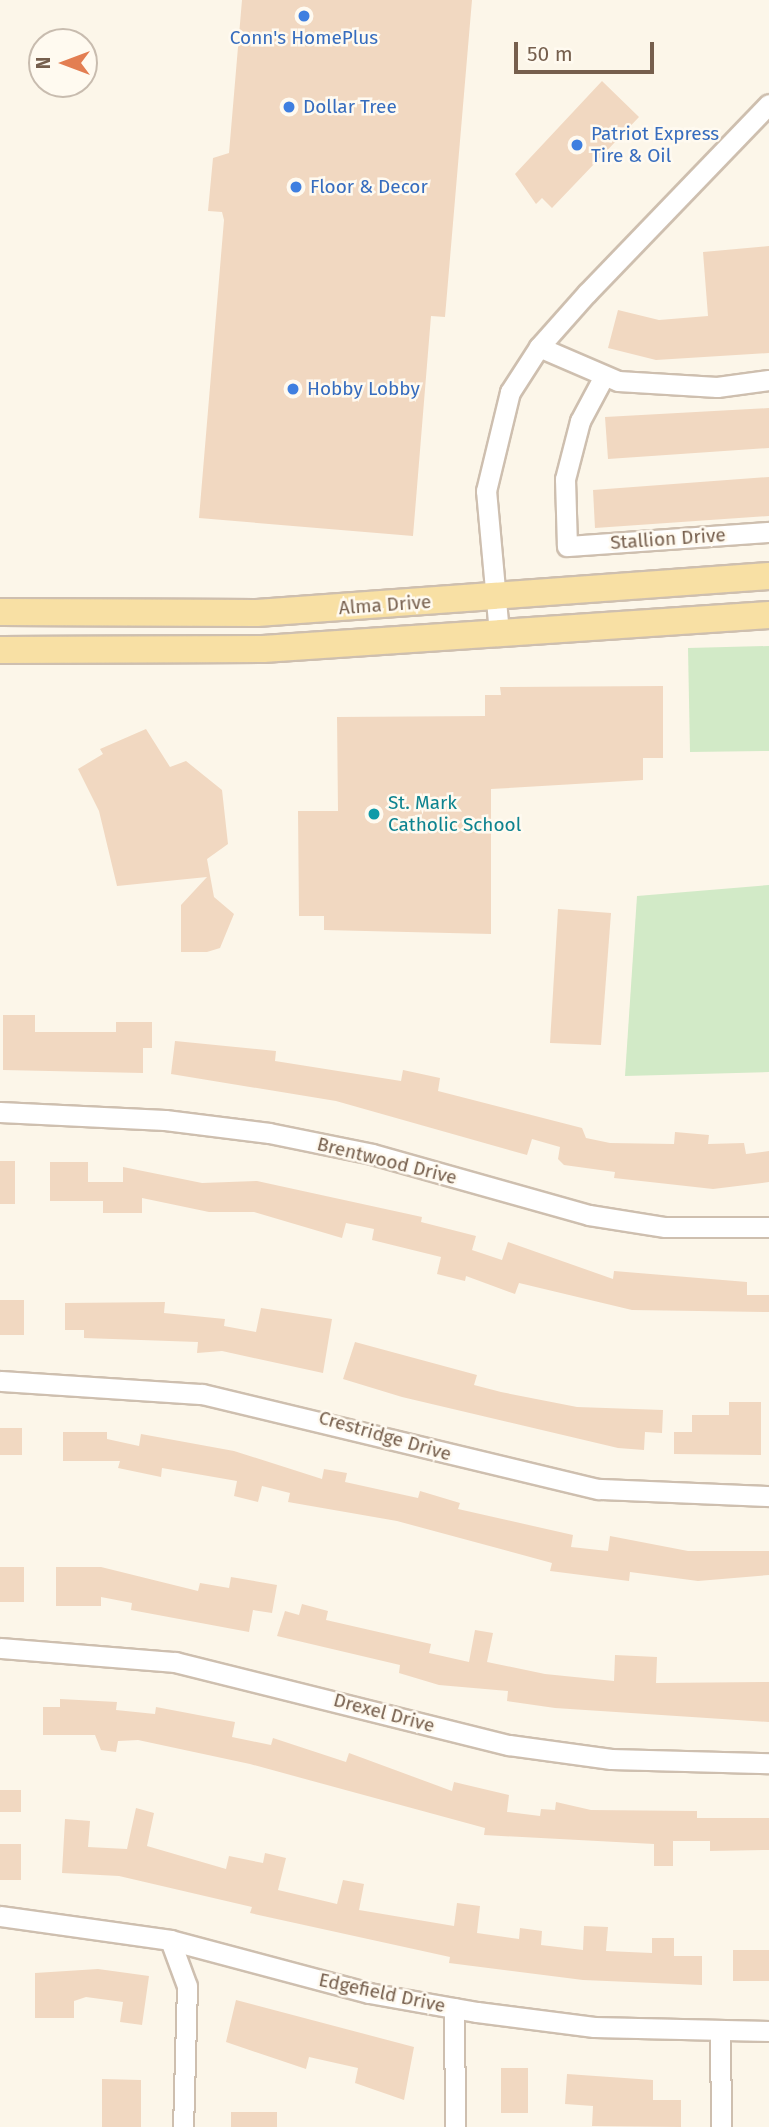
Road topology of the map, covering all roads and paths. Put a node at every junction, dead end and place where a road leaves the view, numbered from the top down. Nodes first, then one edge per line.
1 (769, 104) edge
2 (539, 347) junction
3 (604, 376) junction
4 (769, 380) edge
5 (769, 532) edge
6 (769, 576) edge
7 (494, 597) junction
8 (0, 611) edge
9 (70, 615) junction
10 (769, 615) edge
11 (499, 633) junction
12 (0, 650) edge
13 (69, 652) junction
14 (0, 1112) edge
15 (769, 1227) edge
16 (0, 1381) edge
17 (769, 1496) edge
18 (0, 1648) edge
19 (769, 1763) edge
20 (0, 1916) edge
21 (170, 1940) junction
22 (454, 2008) junction
23 (769, 2031) edge
24 (720, 2032) junction
25 (183, 2127) edge
26 (454, 2127) edge
27 (721, 2127) edge

1 - 2 street
2 - 3 street
2 - 7 street
3 - 4 street
3 - 5 street, Stallion Drive
6 - 7 main road, Alma Drive
7 - 9 main road, Alma Drive
7 - 11 street
8 - 9 main road, Alma Drive
9 - 13 main road
10 - 11 main road, Alma Drive
11 - 13 main road, Alma Drive
12 - 13 main road, Alma Drive
14 - 15 street, Brentwood Drive
16 - 17 street, Crestridge Drive
18 - 19 street, Drexel Drive
20 - 21 street, Edgefield Drive
21 - 22 street, Edgefield Drive
21 - 25 street
22 - 24 street, Edgefield Drive
22 - 26 street
23 - 24 street, Edgefield Drive
24 - 27 street

